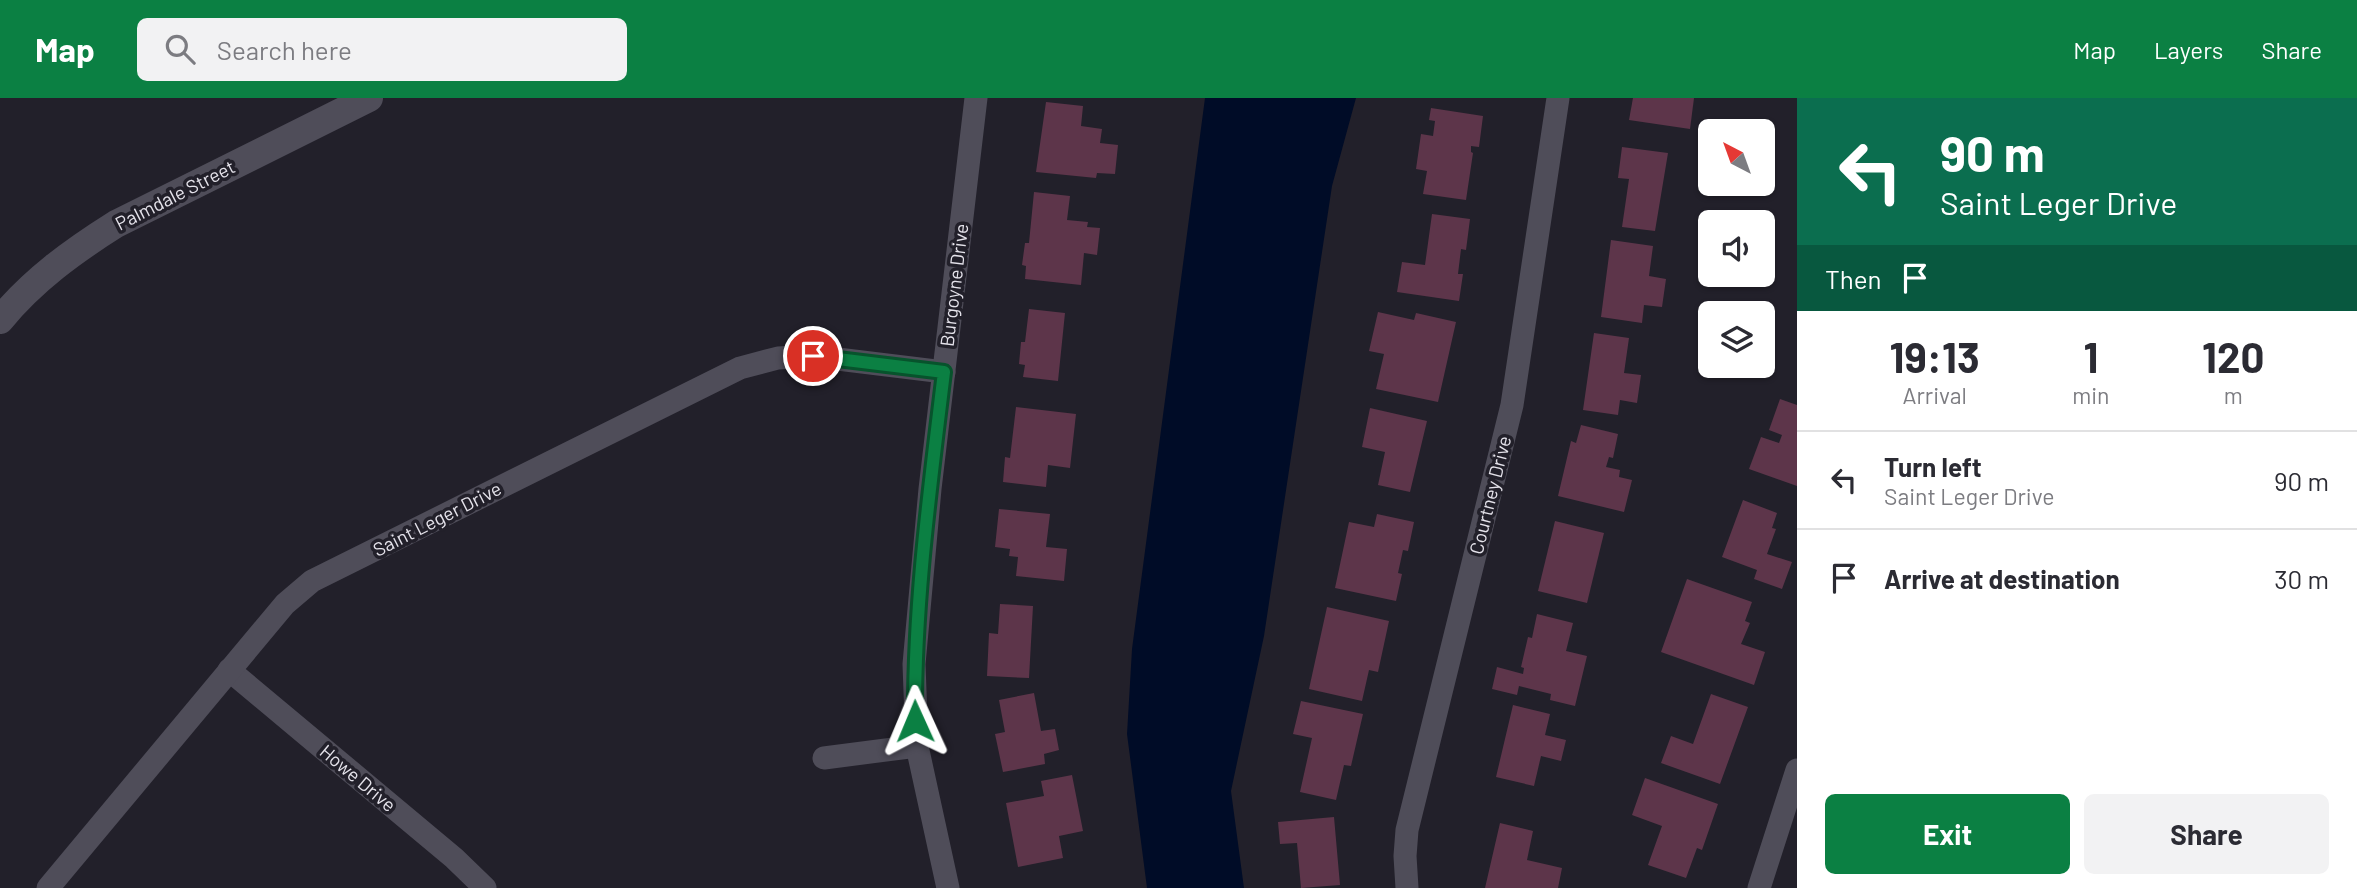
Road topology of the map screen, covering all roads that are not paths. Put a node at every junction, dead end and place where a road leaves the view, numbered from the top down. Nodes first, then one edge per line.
1 (369, 98) edge
2 (976, 98) edge
3 (1558, 98) edge
4 (0, 320) edge
5 (944, 372) junction
6 (229, 670) junction
7 (917, 746) junction
8 (824, 758) dead end
9 (1797, 770) edge
10 (48, 888) edge
11 (485, 888) edge
12 (948, 888) edge
13 (1407, 888) edge
14 (1759, 888) edge

1 - 4 street, Palmdale Street
2 - 5 street, Burgoyne Drive
3 - 13 street, Courtney Drive
5 - 6 street, Saint Leger Drive
5 - 7 street, Burgoyne Drive
6 - 10 street, Saint Leger Drive
6 - 11 street, Howe Drive
7 - 8 street
7 - 12 street, Burgoyne Drive
9 - 14 street

